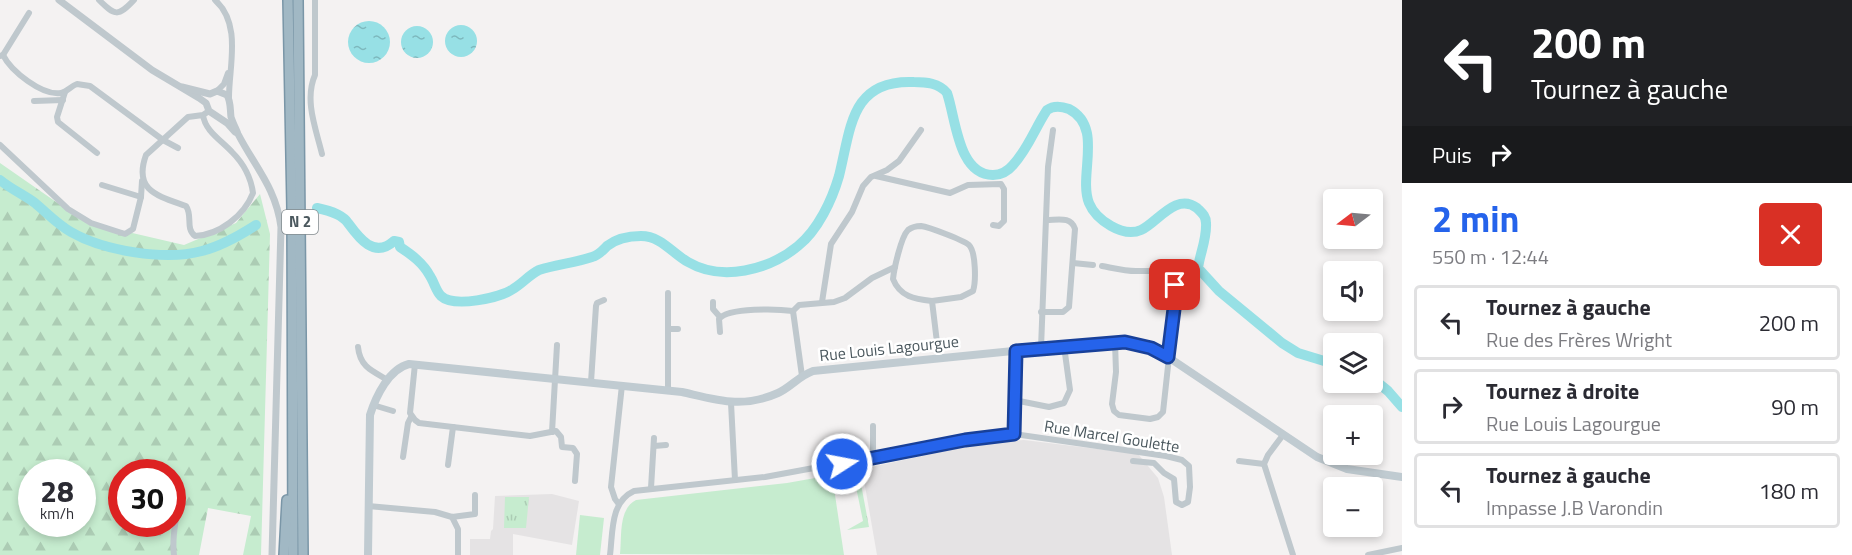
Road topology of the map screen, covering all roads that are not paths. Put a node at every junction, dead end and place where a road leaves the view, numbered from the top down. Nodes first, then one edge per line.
1 (59, 0) edge
2 (99, 0) edge
3 (134, 0) edge
4 (215, 0) edge
5 (288, 0) edge
6 (298, 0) edge
7 (315, 0) edge
8 (29, 13) dead end
9 (2, 55) edge
10 (231, 61) junction
11 (182, 87) junction
12 (65, 92) junction
13 (214, 93) junction
14 (229, 97) junction
15 (63, 100) junction
16 (34, 101) dead end
17 (230, 107) junction
18 (206, 110) junction
19 (217, 115) junction
20 (921, 130) dead end
21 (1053, 130) dead end
22 (239, 136) junction
23 (163, 140) junction
24 (0, 144) edge
25 (178, 148) dead end
26 (97, 153) dead end
27 (322, 154) dead end
28 (143, 174) junction
29 (874, 176) junction
30 (102, 185) dead end
31 (141, 197) junction
32 (1046, 220) junction
33 (993, 225) dead end
34 (1072, 263) junction
35 (1093, 265) dead end
36 (1102, 266) dead end
37 (895, 267) junction
38 (872, 278) junction
39 (894, 283) junction
40 (668, 293) dead end
41 (603, 300) dead end
42 (932, 301) junction
43 (713, 302) dead end
44 (822, 303) junction
45 (794, 310) junction
46 (1041, 312) junction
47 (720, 316) junction
48 (669, 329) junction
49 (678, 329) dead end
50 (720, 332) dead end
51 (1115, 342) junction
52 (557, 345) dead end
53 (1064, 346) junction
54 (358, 347) dead end
55 (1041, 348) junction
56 (1016, 351) junction
57 (1168, 357) junction
58 (939, 359) junction
59 (415, 364) junction
60 (802, 376) junction
61 (555, 379) junction
62 (388, 380) junction
63 (591, 382) junction
64 (622, 385) junction
65 (668, 390) junction
66 (1014, 400) junction
67 (731, 403) junction
68 (373, 405) junction
69 (293, 411) junction
70 (393, 411) dead end
71 (411, 417) junction
72 (873, 426) dead end
73 (453, 427) junction
74 (552, 432) junction
75 (1014, 434) junction
76 (1283, 435) junction
77 (654, 438) dead end
78 (666, 445) dead end
79 (654, 446) junction
80 (404, 457) dead end
81 (873, 458) junction
82 (1133, 461) dead end
83 (1239, 461) dead end
84 (448, 465) dead end
85 (1264, 465) junction
86 (1402, 477) edge
87 (735, 480) junction
88 (575, 481) dead end
89 (651, 488) junction
90 (475, 495) dead end
91 (618, 503) junction
92 (368, 506) junction
93 (452, 517) junction
94 (172, 537) edge
95 (1402, 548) edge
96 (174, 555) edge
97 (272, 555) edge
98 (284, 555) edge
99 (293, 555) edge
100 (305, 555) edge
101 (368, 555) edge
102 (458, 555) edge
103 (610, 555) edge
104 (1293, 555) edge
105 (1368, 555) edge

1 - 11 street
2 - 3 street
4 - 10 street
5 - 69 highway, N 2
6 - 100 highway, N 2
7 - 27 street
8 - 9 street
9 - 12 street
10 - 13 street
10 - 14 street
11 - 13 street
11 - 18 street
12 - 15 street
12 - 23 street
13 - 14 street
13 - 18 street
14 - 17 street
15 - 16 street
15 - 26 street
17 - 19 street
17 - 22 street
18 - 19 street
18 - 23 street
18 - 28 street
19 - 22 street
20 - 29 street
21 - 32 street
22 - 97 street
23 - 25 street
23 - 28 street
24 - 31 street
28 - 31 street
29 - 33 street
29 - 44 street
30 - 31 street
32 - 34 street
32 - 46 street
34 - 35 street
34 - 46 street
36 - 57 street
37 - 38 street
37 - 39 street
37 - 42 street
38 - 39 street
38 - 44 street
39 - 42 street
40 - 48 street
41 - 63 street
42 - 58 street
43 - 47 street
44 - 45 street
45 - 47 street
45 - 60 street
46 - 55 street
47 - 50 street
48 - 49 street
48 - 65 street
51 - 53 main road, Rue Louis Lagourgue
51 - 57 main road, Rue Louis Lagourgue
51 - 57 street
52 - 61 street
53 - 55 main road, Rue Louis Lagourgue
53 - 66 street
54 - 62 street
55 - 56 main road, Rue Louis Lagourgue
56 - 58 main road, Rue Louis Lagourgue
56 - 66 street
57 - 76 main road, Rue Louis Lagourgue
58 - 60 main road, Rue Louis Lagourgue
59 - 61 main road, Rue Louis Lagourgue
59 - 62 main road
59 - 71 street
60 - 67 main road, Rue Louis Lagourgue
61 - 63 main road, Rue Louis Lagourgue
61 - 74 street
62 - 68 main road
63 - 64 main road, Rue Louis Lagourgue
64 - 65 main road, Rue Louis Lagourgue
64 - 91 street
65 - 67 main road, Rue Louis Lagourgue
66 - 75 street
67 - 87 street
68 - 70 street
68 - 92 main road
69 - 98 highway
69 - 99 highway, N 2
71 - 73 street
71 - 80 street
72 - 81 street
73 - 74 street
73 - 84 street
74 - 88 street
75 - 81 street, Rue Marcel Goulette
75 - 82 street, Rue Marcel Goulette
76 - 85 street
76 - 86 main road, Rue Louis Lagourgue
77 - 79 street
78 - 79 street
79 - 89 street
81 - 87 street, Rue Marcel Goulette
83 - 85 street
85 - 104 street
87 - 89 street, Rue Marcel Goulette
89 - 91 street, Rue Marcel Goulette
90 - 93 street
91 - 103 street
92 - 93 street
92 - 101 main road
93 - 102 street
94 - 96 street
95 - 105 street

